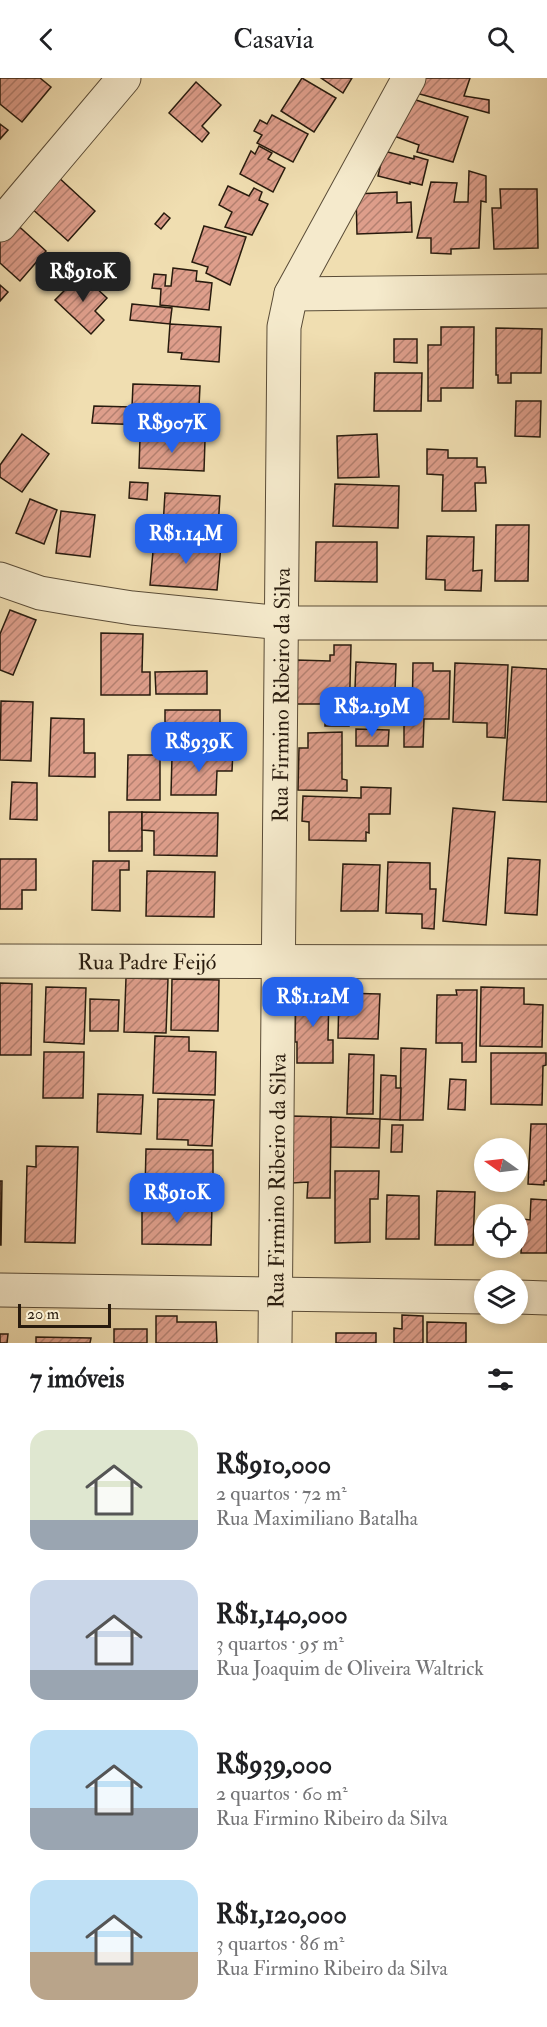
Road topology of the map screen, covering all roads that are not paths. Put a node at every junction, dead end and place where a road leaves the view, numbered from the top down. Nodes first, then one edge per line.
1 (124, 78) edge
2 (409, 78) edge
3 (0, 225) edge
4 (547, 291) edge
5 (291, 294) junction
6 (0, 579) edge
7 (282, 623) junction
8 (547, 623) edge
9 (0, 961) edge
10 (278, 962) junction
11 (547, 962) edge
12 (0, 1290) edge
13 (275, 1294) junction
14 (474, 1297) edge
15 (528, 1297) edge
16 (547, 1298) edge
17 (275, 1343) edge

1 - 3 street
2 - 5 street, Rua Firmino Ribeiro da Silva
4 - 5 street
5 - 7 street, Rua Firmino Ribeiro da Silva
6 - 7 street
7 - 8 street
7 - 10 street, Rua Firmino Ribeiro da Silva
9 - 10 street, Rua Padre Feijó
10 - 11 street, Rua Padre Feijó
10 - 13 street, Rua Firmino Ribeiro da Silva
12 - 13 street
13 - 14 street
13 - 17 street, Rua Firmino Ribeiro da Silva
15 - 16 street

